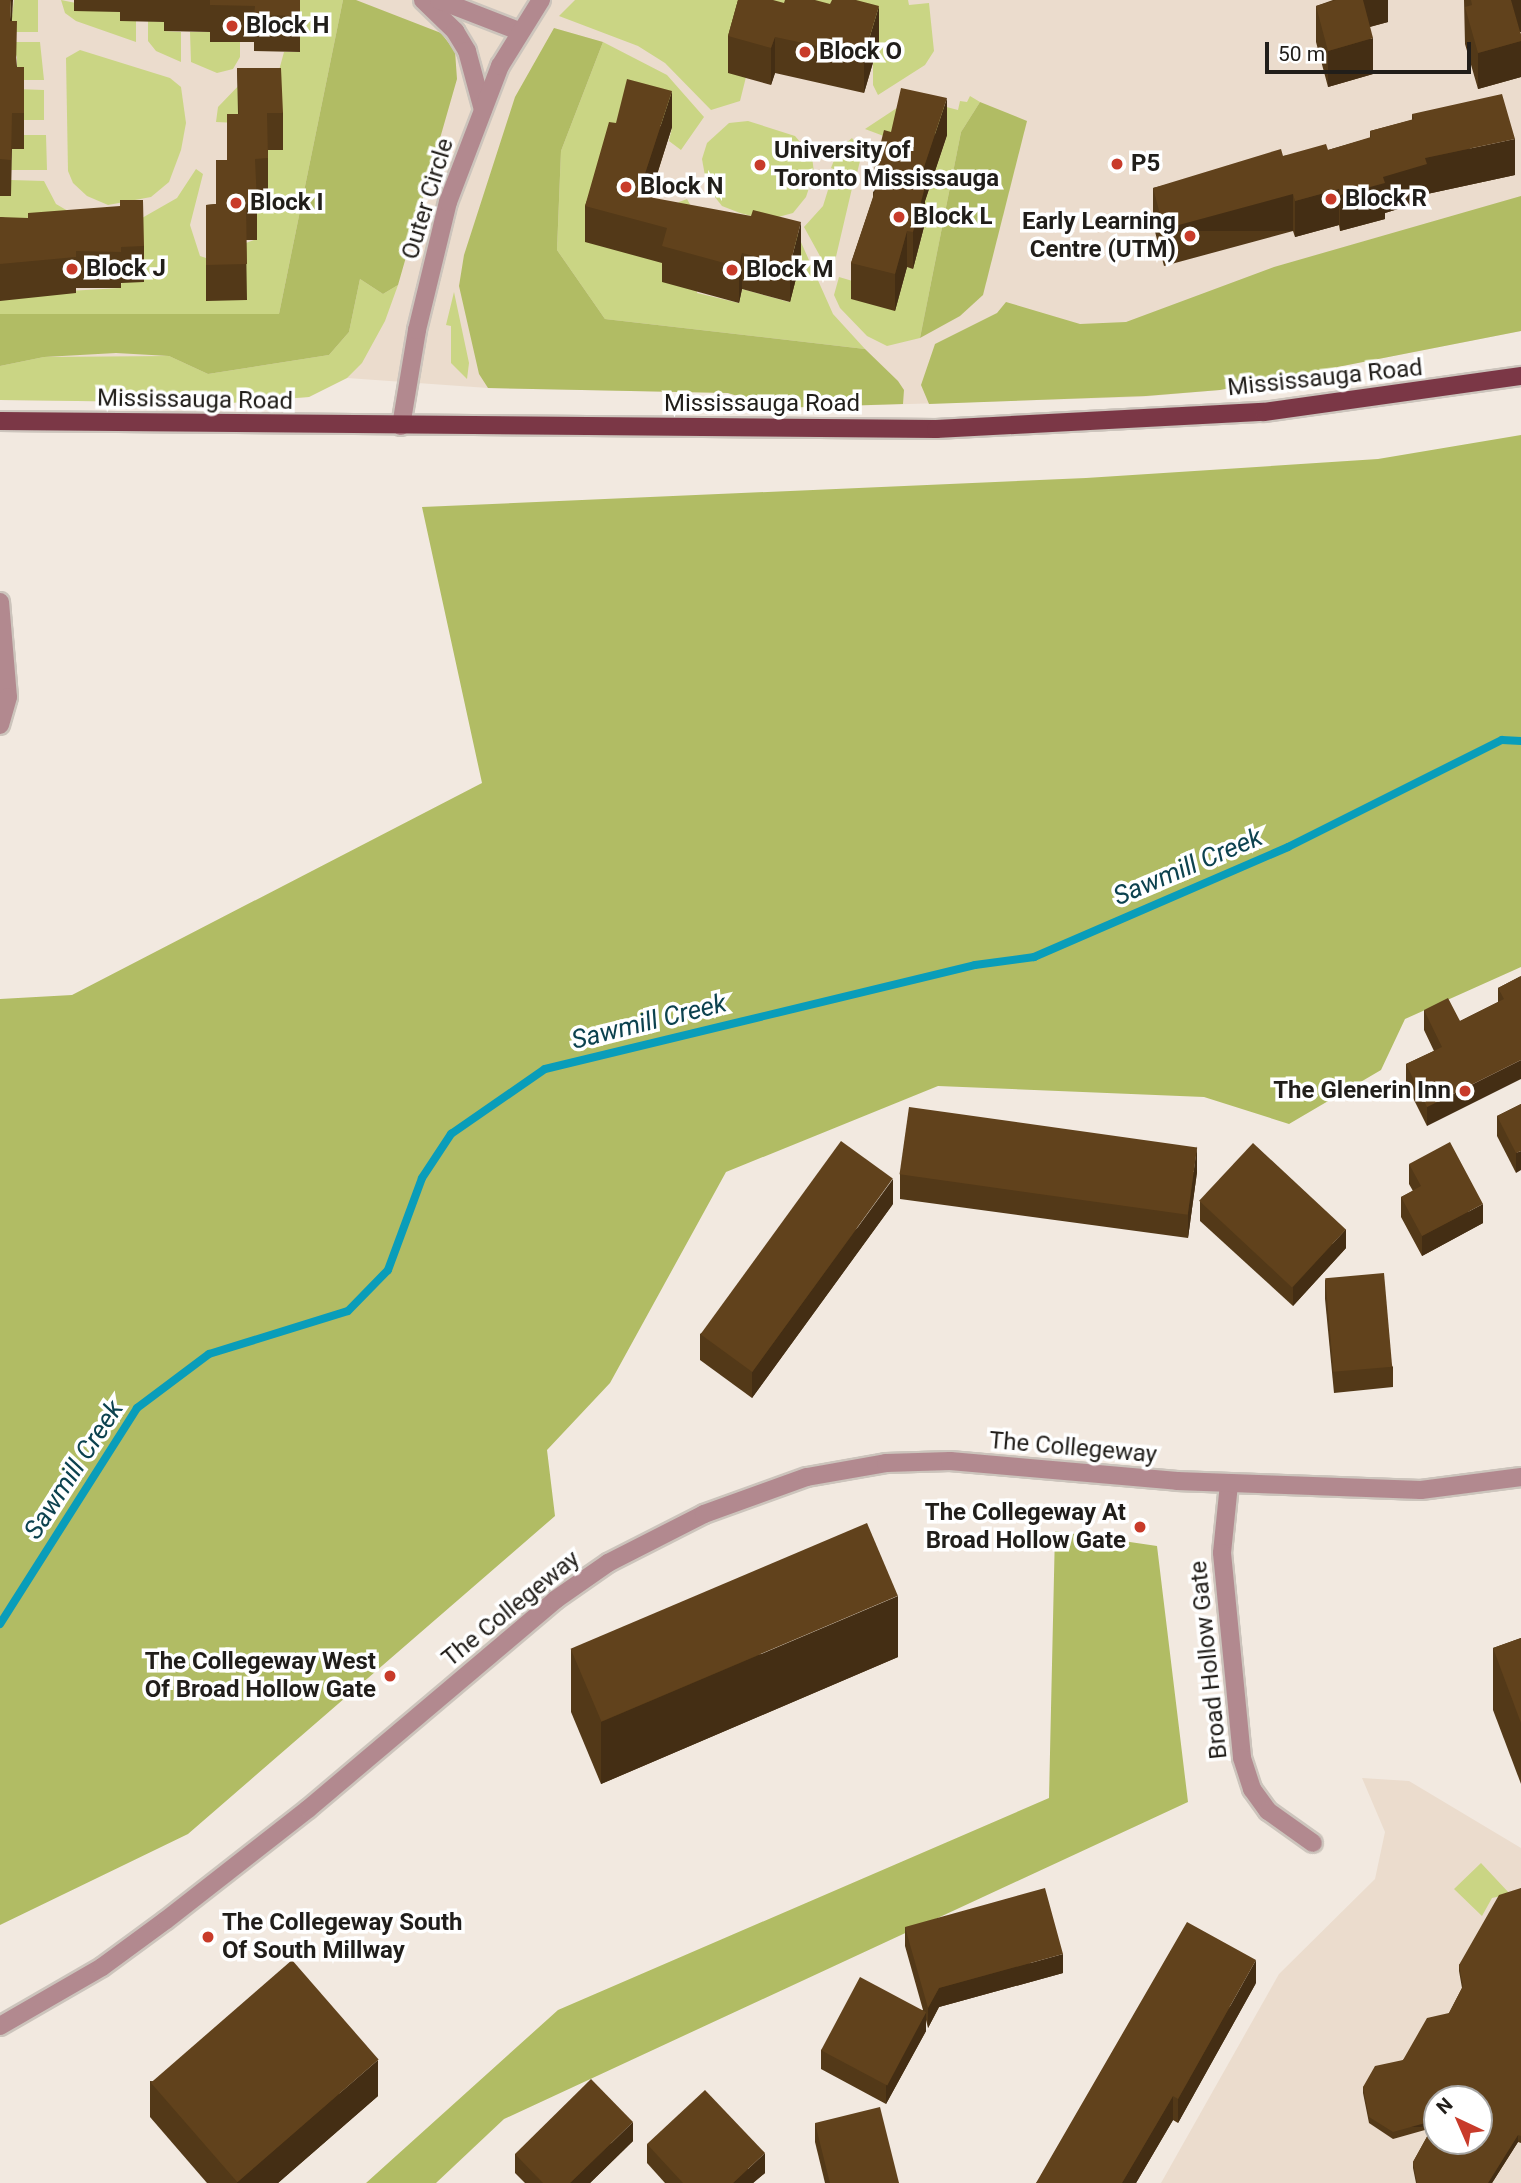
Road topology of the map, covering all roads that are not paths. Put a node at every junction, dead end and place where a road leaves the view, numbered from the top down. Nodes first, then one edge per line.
1 (423, 0) edge
2 (439, 0) edge
3 (541, 0) edge
4 (519, 31) junction
5 (483, 110) junction
6 (1521, 376) edge
7 (0, 421) edge
8 (401, 426) junction
9 (0, 601) edge
10 (0, 725) edge
11 (1521, 1477) edge
12 (1229, 1484) junction
13 (1313, 1843) dead end
14 (0, 2026) edge

1 - 5 street
2 - 4 street
3 - 4 street, Outer Circle
4 - 5 street, Outer Circle
5 - 8 street, Outer Circle
6 - 8 main road, Mississauga Road
7 - 8 main road, Mississauga Road
9 - 10 street
11 - 12 street, The Collegeway
12 - 13 street, Broad Hollow Gate
12 - 14 street, The Collegeway

